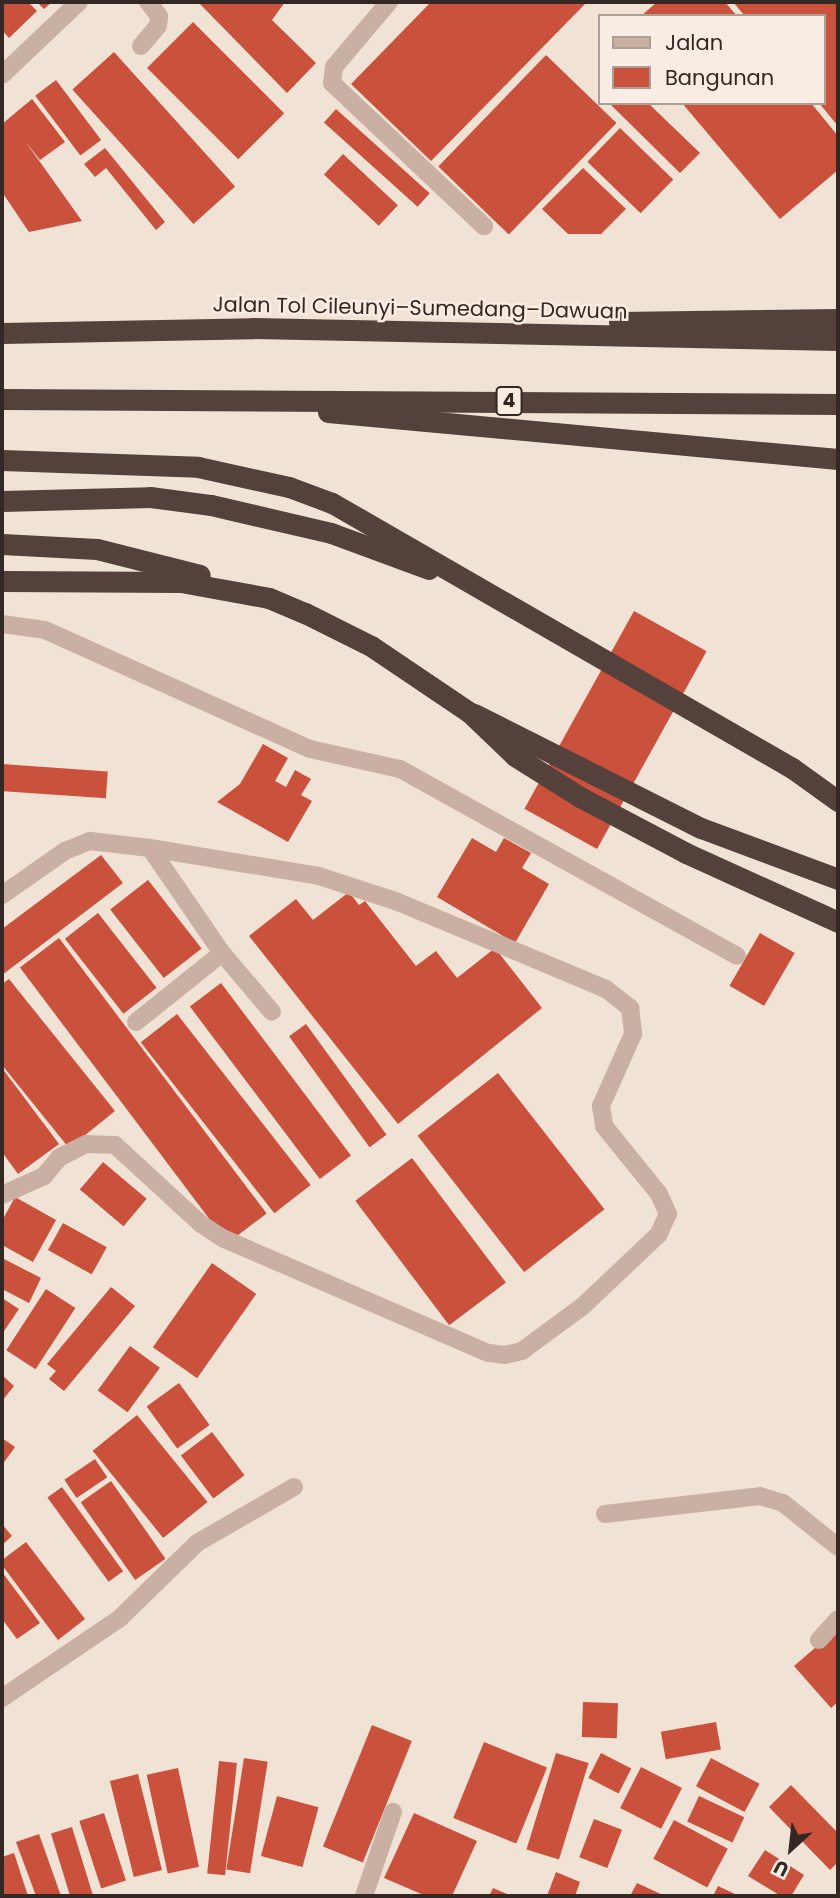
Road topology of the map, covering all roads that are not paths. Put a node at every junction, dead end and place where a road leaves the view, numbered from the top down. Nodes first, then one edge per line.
1 (79, 2) edge
2 (148, 2) edge
3 (389, 2) edge
4 (141, 46) dead end
5 (2, 75) edge
6 (484, 226) dead end
7 (838, 319) edge
8 (253, 328) junction
9 (2, 333) edge
10 (838, 340) edge
11 (179, 398) junction
12 (2, 400) edge
13 (838, 404) edge
14 (838, 459) edge
15 (2, 460) edge
16 (2, 501) edge
17 (2, 544) edge
18 (2, 581) edge
19 (269, 598) junction
20 (505, 602) junction
21 (2, 624) edge
22 (469, 712) junction
23 (792, 768) junction
24 (838, 786) edge
25 (838, 801) edge
26 (150, 848) junction
27 (838, 879) edge
28 (2, 895) edge
29 (838, 922) edge
30 (222, 953) junction
31 (737, 956) dead end
32 (272, 1012) dead end
33 (136, 1022) dead end
34 (2, 1195) edge
35 (294, 1487) dead end
36 (605, 1514) dead end
37 (838, 1547) edge
38 (838, 1619) edge
39 (819, 1640) dead end
40 (2, 1699) edge
41 (393, 1812) dead end
42 (364, 1896) edge

1 - 5 street
2 - 4 street
3 - 6 street
7 - 8 highway
8 - 9 highway, Jalan Tol Cileunyi–Sumedang–Dawuan
8 - 10 highway, Jalan Tol Cileunyi–Sumedang–Dawuan
11 - 12 highway, 4
11 - 13 highway, 4
11 - 14 highway
15 - 20 highway
16 - 20 highway
17 - 19 highway
18 - 19 highway
19 - 22 highway
20 - 23 highway
21 - 31 street
22 - 27 highway
22 - 29 highway
23 - 24 highway
23 - 25 highway
26 - 28 street
26 - 30 street
26 - 34 street
30 - 32 street
30 - 33 street
35 - 40 street
36 - 37 street
38 - 39 street
41 - 42 street

